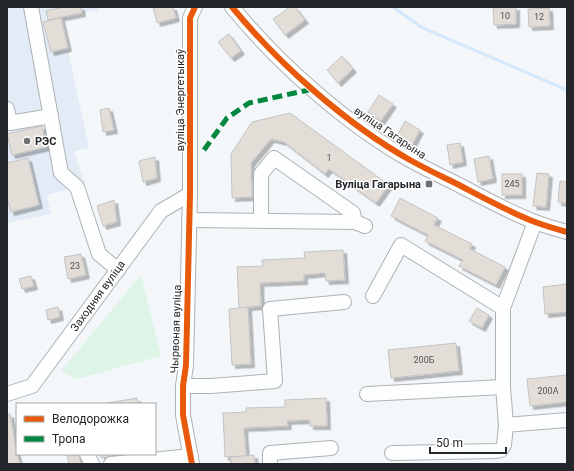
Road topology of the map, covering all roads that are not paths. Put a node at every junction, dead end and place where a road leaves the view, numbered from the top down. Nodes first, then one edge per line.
1 (31, 7) edge
2 (195, 7) edge
3 (232, 7) edge
4 (7, 109) edge
5 (50, 116) junction
6 (190, 194) junction
7 (189, 220) junction
8 (261, 220) junction
9 (534, 222) junction
10 (567, 232) edge
11 (118, 270) junction
12 (373, 296) dead end
13 (344, 302) dead end
14 (502, 308) junction
15 (184, 386) junction
16 (503, 387) junction
17 (7, 394) edge
18 (367, 394) dead end
19 (567, 420) edge
20 (506, 425) junction
21 (331, 448) dead end
22 (392, 453) dead end
23 (88, 455) edge
24 (192, 460) edge
25 (92, 464) edge
26 (111, 464) edge
27 (270, 464) edge

1 - 5 street
2 - 6 street, вуліца Энергетыкаў
3 - 9 street, вуліца Гагарына
4 - 5 street
5 - 11 street
6 - 7 street, Чырвоная вуліца
6 - 11 street, Заходняя вуліца
7 - 8 street
7 - 15 street, Чырвоная вуліца
8 - 8 street
9 - 10 street, вуліца Гагарына
9 - 14 street
11 - 17 street, Заходняя вуліца
12 - 14 street
13 - 15 street
14 - 16 street
15 - 24 street, Чырвоная вуліца
16 - 18 street
16 - 20 street
19 - 20 street
20 - 22 street
21 - 27 street
23 - 25 street
24 - 26 street

